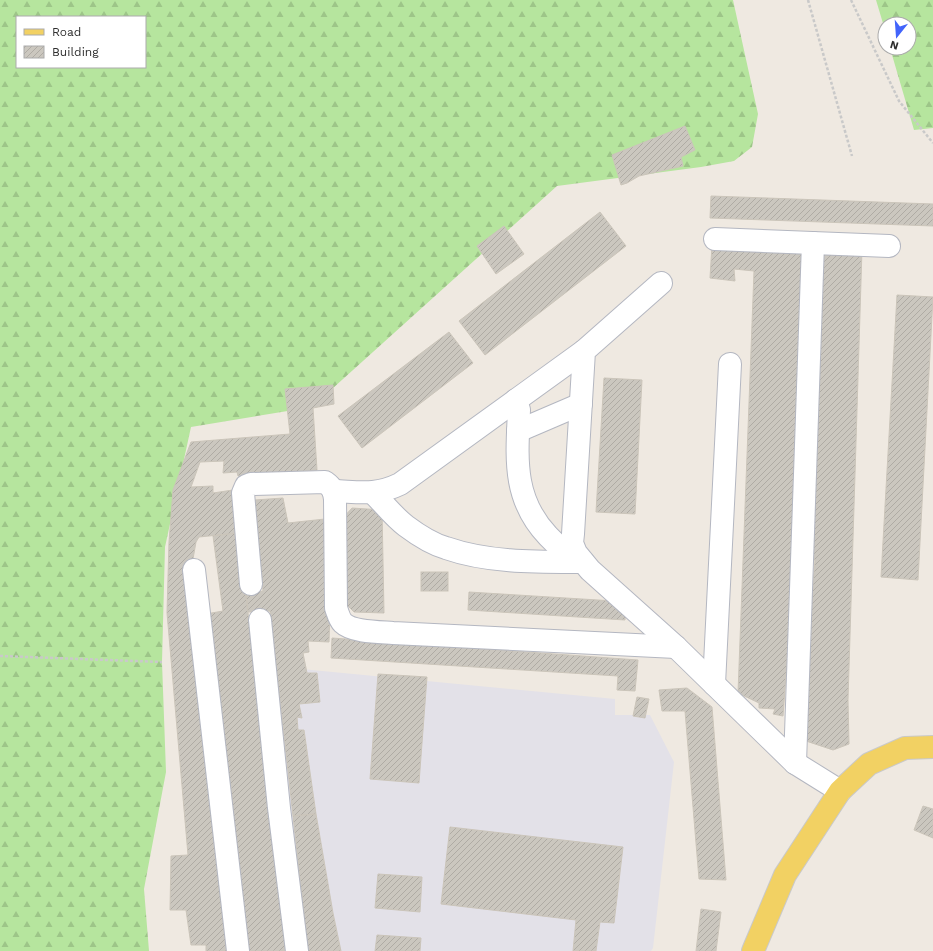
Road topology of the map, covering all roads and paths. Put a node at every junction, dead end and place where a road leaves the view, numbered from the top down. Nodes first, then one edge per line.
1 (808, 0) edge
2 (851, 0) edge
3 (933, 143) edge
4 (852, 156) dead end
5 (715, 239) dead end
6 (813, 243) junction
7 (889, 246) dead end
8 (661, 283) dead end
9 (584, 351) junction
10 (730, 364) dead end
11 (516, 400) junction
12 (581, 404) junction
13 (518, 430) junction
14 (334, 491) junction
15 (374, 493) junction
16 (583, 562) junction
17 (194, 570) dead end
18 (251, 584) dead end
19 (260, 620) dead end
20 (676, 647) junction
21 (0, 656) edge
22 (162, 662) dead end
23 (714, 684) junction
24 (933, 747) edge
25 (795, 762) junction
26 (840, 791) junction
27 (238, 951) edge
28 (297, 951) edge
29 (753, 951) edge

1 - 4 path
2 - 3 path
5 - 6 lane
6 - 7 lane
6 - 25 lane
8 - 9 lane
9 - 11 lane
9 - 12 lane
10 - 23 lane
11 - 13 lane
11 - 15 lane
12 - 13 lane
12 - 16 lane
13 - 16 lane
14 - 15 lane
14 - 18 lane
14 - 20 lane
15 - 16 lane
16 - 20 lane
17 - 27 lane
19 - 28 lane
20 - 23 lane
21 - 22 path
23 - 25 lane
24 - 26 main road
25 - 26 lane
26 - 29 main road

